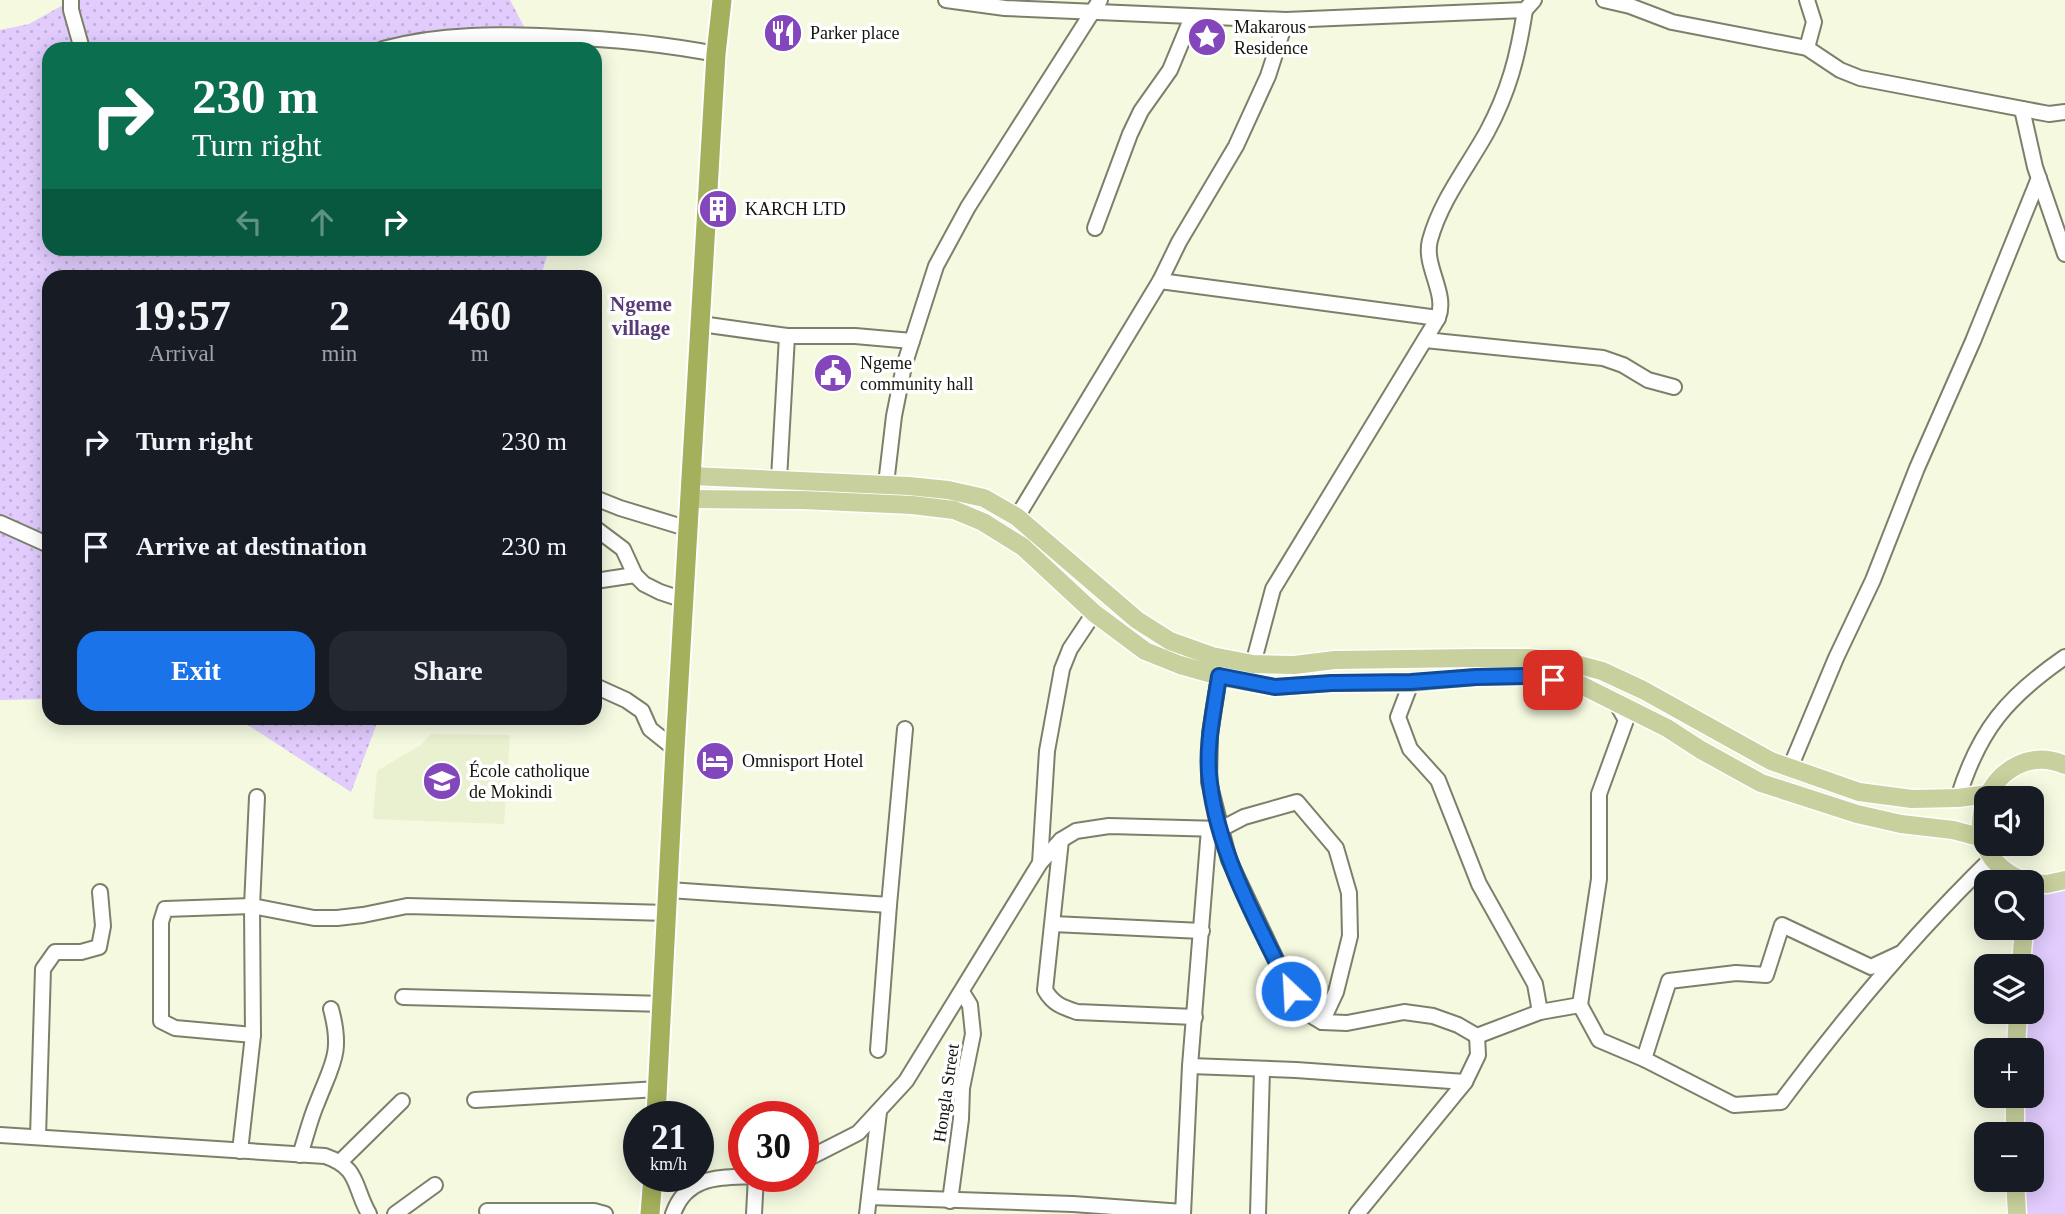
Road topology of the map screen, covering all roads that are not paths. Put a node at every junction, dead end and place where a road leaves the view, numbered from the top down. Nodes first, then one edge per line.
1 (71, 0) edge
2 (722, 0) edge
3 (946, 0) edge
4 (1604, 0) edge
5 (1807, 0) edge
6 (1097, 5) edge
7 (1529, 5) edge
8 (1192, 17) junction
9 (1286, 20) junction
10 (80, 42) edge
11 (415, 42) edge
12 (1807, 48) junction
13 (716, 54) junction
14 (2022, 109) junction
15 (2065, 112) edge
16 (2039, 178) junction
17 (1095, 228) dead end
18 (2065, 254) edge
19 (1160, 281) junction
20 (1438, 318) junction
21 (701, 324) junction
22 (787, 336) junction
23 (1425, 340) junction
24 (912, 341) junction
25 (1674, 387) dead end
26 (692, 476) junction
27 (779, 479) junction
28 (886, 484) junction
29 (691, 499) junction
30 (602, 501) edge
31 (1017, 517) junction
32 (0, 523) edge
33 (689, 529) junction
34 (602, 533) edge
35 (42, 542) edge
36 (635, 575) junction
37 (602, 580) edge
38 (684, 600) junction
39 (1094, 613) junction
40 (2065, 657) edge
41 (1253, 664) junction
42 (1219, 676) junction
43 (1411, 682) junction
44 (602, 689) edge
45 (1614, 700) junction
46 (905, 729) dead end
47 (675, 749) junction
48 (2065, 765) edge
49 (1790, 768) junction
50 (1994, 786) edge
51 (1974, 795) edge
52 (257, 797) dead end
53 (1958, 797) junction
54 (1215, 829) junction
55 (1974, 836) edge
56 (1061, 840) junction
57 (1992, 858) joint
58 (1040, 863) junction
59 (2004, 870) edge
60 (2065, 880) edge
61 (2044, 884) edge
62 (669, 890) junction
63 (100, 892) dead end
64 (889, 905) junction
65 (252, 906) junction
66 (668, 913) junction
67 (1054, 924) junction
68 (1202, 931) junction
69 (1901, 953) junction
70 (962, 992) junction
71 (403, 997) dead end
72 (664, 1004) junction
73 (1580, 1005) junction
74 (331, 1009) dead end
75 (1540, 1012) junction
76 (1195, 1017) junction
77 (1322, 1022) junction
78 (253, 1035) junction
79 (1477, 1036) junction
80 (878, 1051) dead end
81 (1644, 1059) junction
82 (1190, 1066) junction
83 (1262, 1069) junction
84 (1465, 1082) junction
85 (658, 1089) junction
86 (475, 1100) dead end
87 (402, 1101) dead end
88 (657, 1101) edge
89 (879, 1112) junction
90 (0, 1135) edge
91 (38, 1137) junction
92 (240, 1150) junction
93 (819, 1153) edge
94 (300, 1154) junction
95 (341, 1161) junction
96 (728, 1178) edge
97 (435, 1185) dead end
98 (652, 1192) edge
99 (755, 1192) edge
100 (2016, 1192) edge
101 (869, 1197) junction
102 (950, 1201) junction
103 (365, 1211) edge
104 (487, 1211) dead end
105 (1183, 1213) edge
106 (395, 1214) edge
107 (605, 1214) edge
108 (650, 1214) edge
109 (673, 1214) edge
110 (754, 1214) edge
111 (867, 1214) edge
112 (1258, 1214) edge
113 (1357, 1214) edge
114 (2017, 1214) edge

1 - 10 street
2 - 13 highway
3 - 6 street
4 - 12 street
5 - 12 street
6 - 8 street
6 - 24 street
7 - 9 street
7 - 20 street
8 - 9 street
8 - 17 street
9 - 19 street
11 - 13 street
12 - 14 street
13 - 21 highway
14 - 15 street
14 - 16 street
16 - 18 street
16 - 49 street
19 - 20 street
19 - 31 street
20 - 23 street
21 - 22 street
21 - 26 highway
22 - 24 street
22 - 27 street
23 - 25 street
23 - 41 street
24 - 28 street
26 - 27 main road
26 - 29 highway
27 - 28 main road
28 - 31 main road
29 - 33 highway
29 - 39 main road
30 - 33 street
31 - 41 main road
32 - 35 street
33 - 38 highway
34 - 36 street
36 - 37 street
36 - 38 street
38 - 47 highway
39 - 42 main road
39 - 58 street
40 - 53 street
41 - 49 main road
42 - 43 main road
42 - 54 street
43 - 45 main road
43 - 75 street
44 - 47 street
45 - 55 main road
45 - 73 street
46 - 64 street
47 - 62 highway
48 - 50 main road
49 - 53 main road
51 - 53 main road
52 - 65 street
54 - 56 street
54 - 68 street
54 - 77 street
54 - 77 street
56 - 58 street
56 - 67 street
57 - 59 main road
57 - 69 street
58 - 70 street
60 - 61 main road
62 - 64 street
62 - 66 highway
63 - 91 street
64 - 80 street
65 - 66 street
65 - 78 street
65 - 78 street
66 - 72 highway
67 - 68 street
67 - 76 street
68 - 76 street
69 - 81 street
69 - 81 street
70 - 89 street
70 - 102 street, Hongla Street
71 - 72 street
72 - 85 highway
73 - 75 street
73 - 81 street
74 - 94 street
75 - 79 street
76 - 82 street
77 - 79 street
78 - 92 street
79 - 84 street
82 - 83 street
82 - 105 street
83 - 84 street
83 - 112 street
84 - 113 street
85 - 86 street
85 - 88 highway
87 - 95 street
89 - 93 street
89 - 101 street
90 - 91 street
91 - 92 street
92 - 94 street
94 - 95 street
95 - 103 street
96 - 109 street
97 - 106 street
98 - 108 highway
99 - 110 street
100 - 114 main road
101 - 102 street
101 - 111 street
102 - 105 street
104 - 107 street

